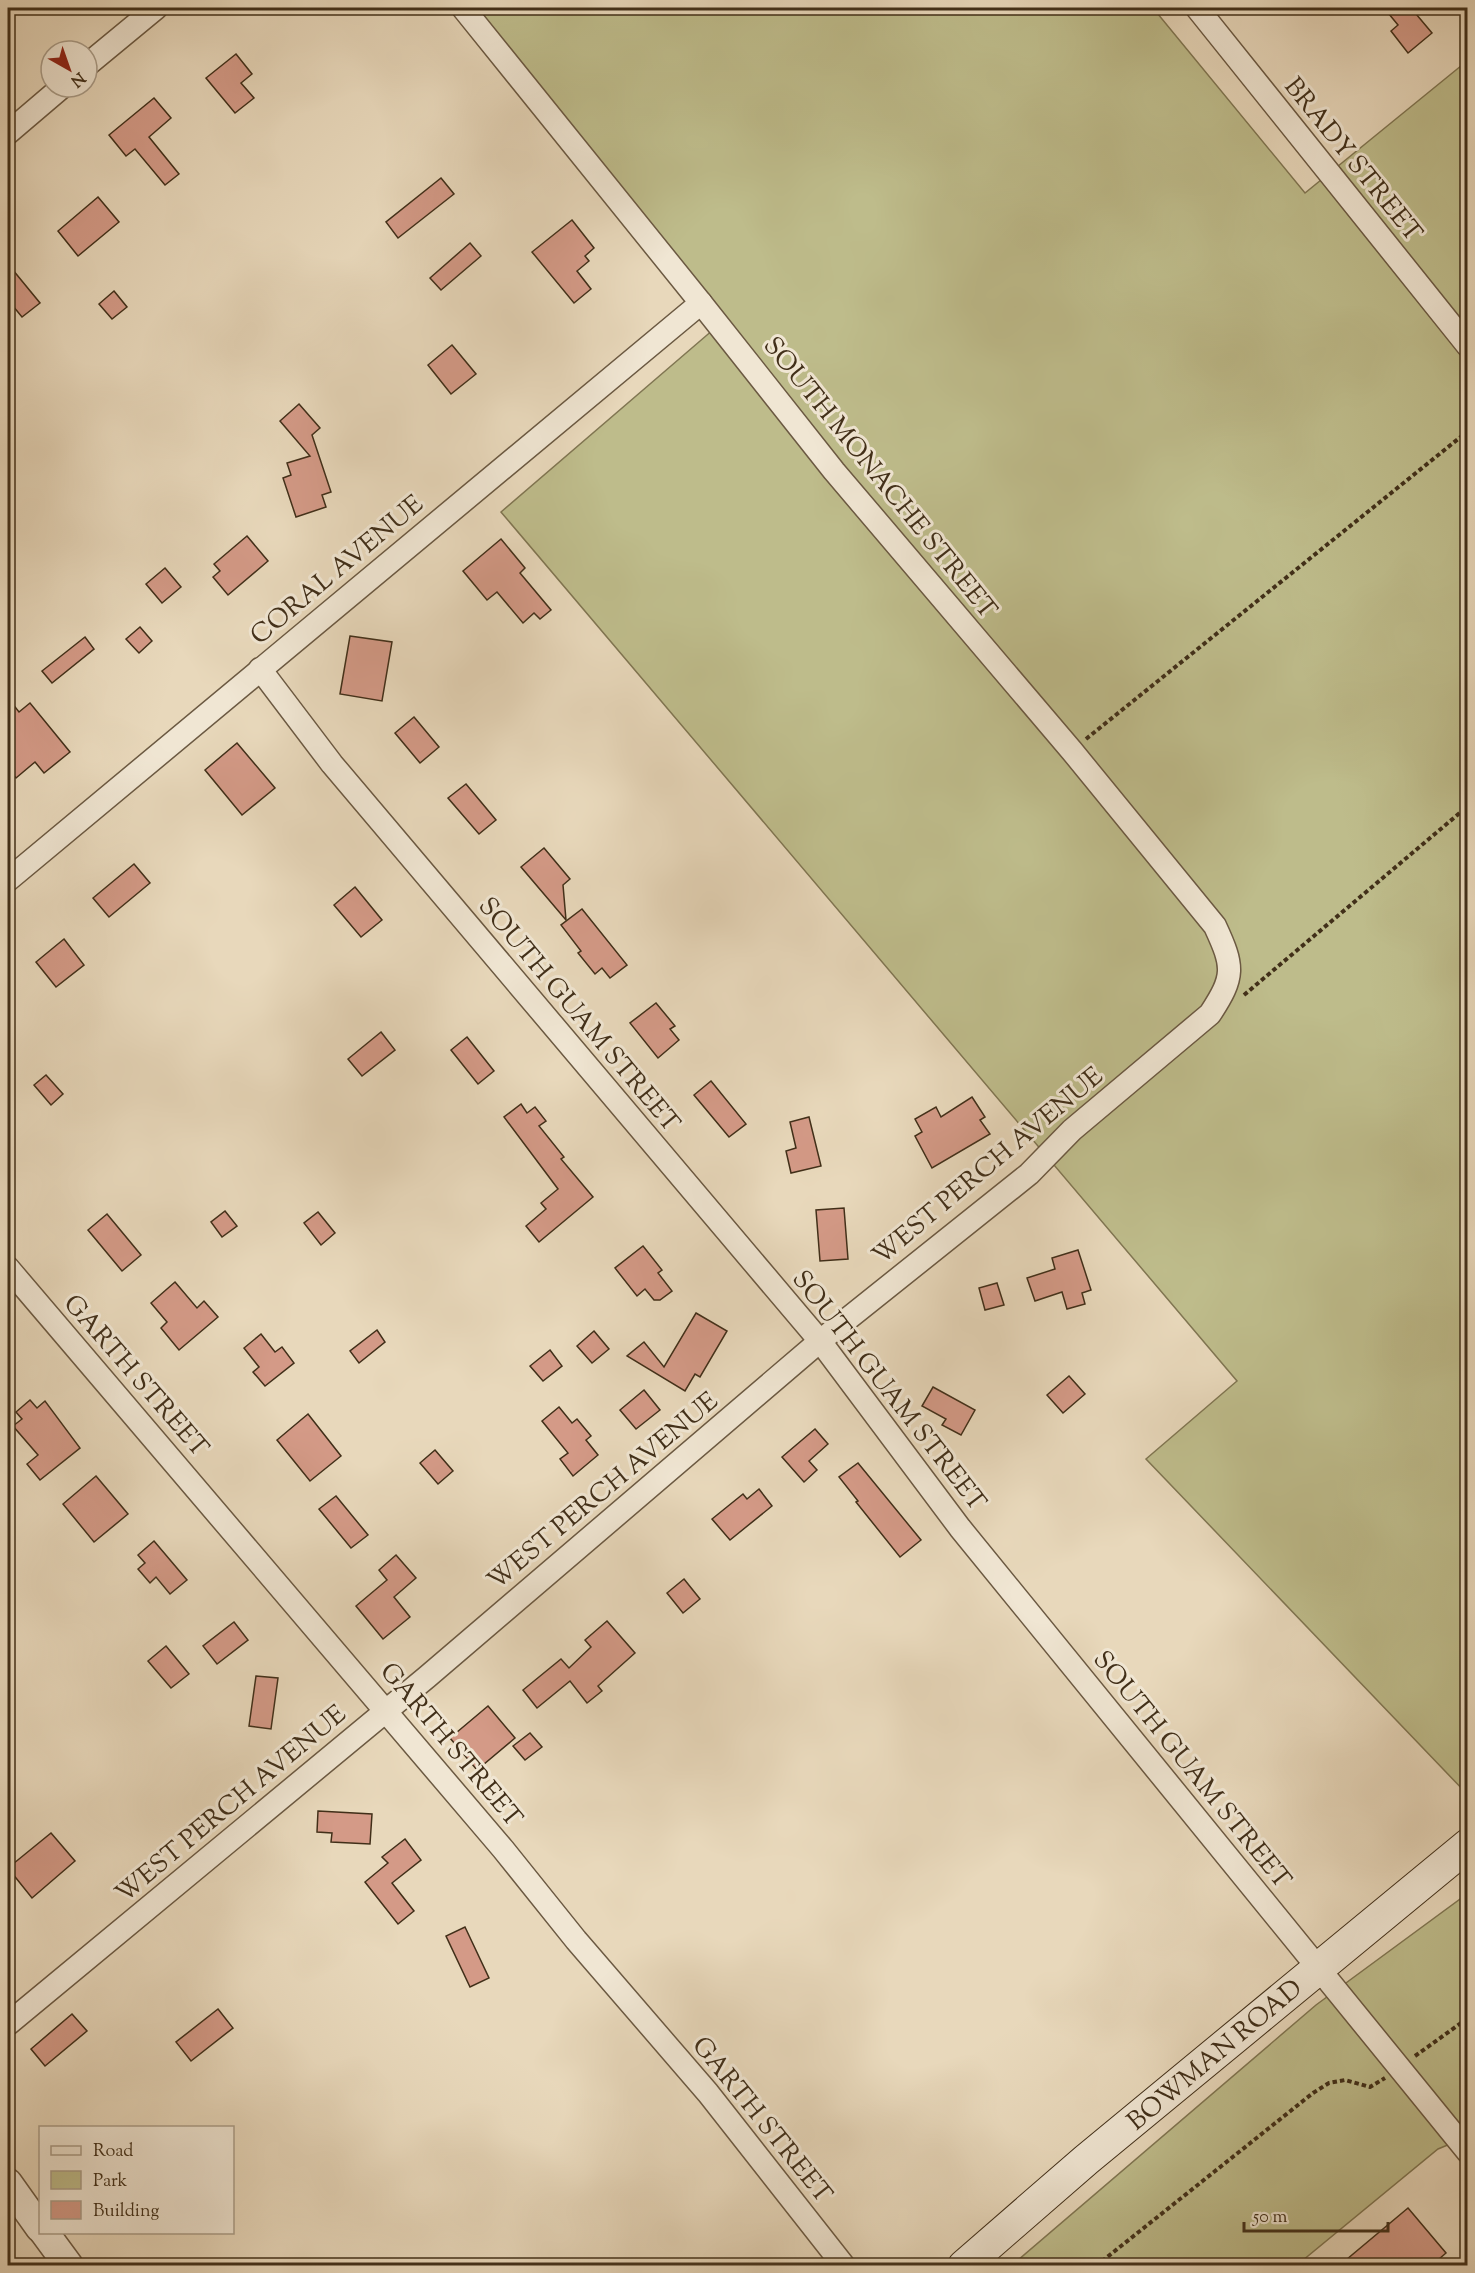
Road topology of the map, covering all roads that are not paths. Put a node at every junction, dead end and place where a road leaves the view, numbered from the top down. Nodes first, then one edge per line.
1 (156, 8) edge
2 (463, 8) edge
3 (1197, 8) edge
4 (99, 56) edge
5 (48, 99) edge
6 (8, 133) edge
7 (701, 303) junction
8 (1467, 346) edge
9 (260, 669) junction
10 (8, 880) edge
11 (1232, 995) joint
12 (8, 1268) edge
13 (820, 1341) junction
14 (387, 1710) junction
15 (1467, 1845) edge
16 (1317, 1968) junction
17 (8, 2024) edge
18 (1467, 2152) edge
19 (8, 2183) edge
20 (39, 2227) edge
21 (46, 2234) edge
22 (69, 2265) edge
23 (844, 2265) edge
24 (964, 2265) edge

1 - 4 street
2 - 7 street, SOUTH MONACHE STREET
3 - 8 street, BRADY STREET
5 - 6 street
7 - 9 street, CORAL AVENUE
7 - 11 street, SOUTH MONACHE STREET
9 - 10 street, CORAL AVENUE
9 - 13 street, SOUTH GUAM STREET
11 - 13 street, WEST PERCH AVENUE
12 - 14 street, GARTH STREET
13 - 14 street, WEST PERCH AVENUE
13 - 16 street, SOUTH GUAM STREET
14 - 17 street, WEST PERCH AVENUE
14 - 23 street, GARTH STREET
15 - 16 main road, BOWMAN ROAD
16 - 18 street, SOUTH GUAM STREET
16 - 24 main road, BOWMAN ROAD
19 - 20 street
21 - 22 street

